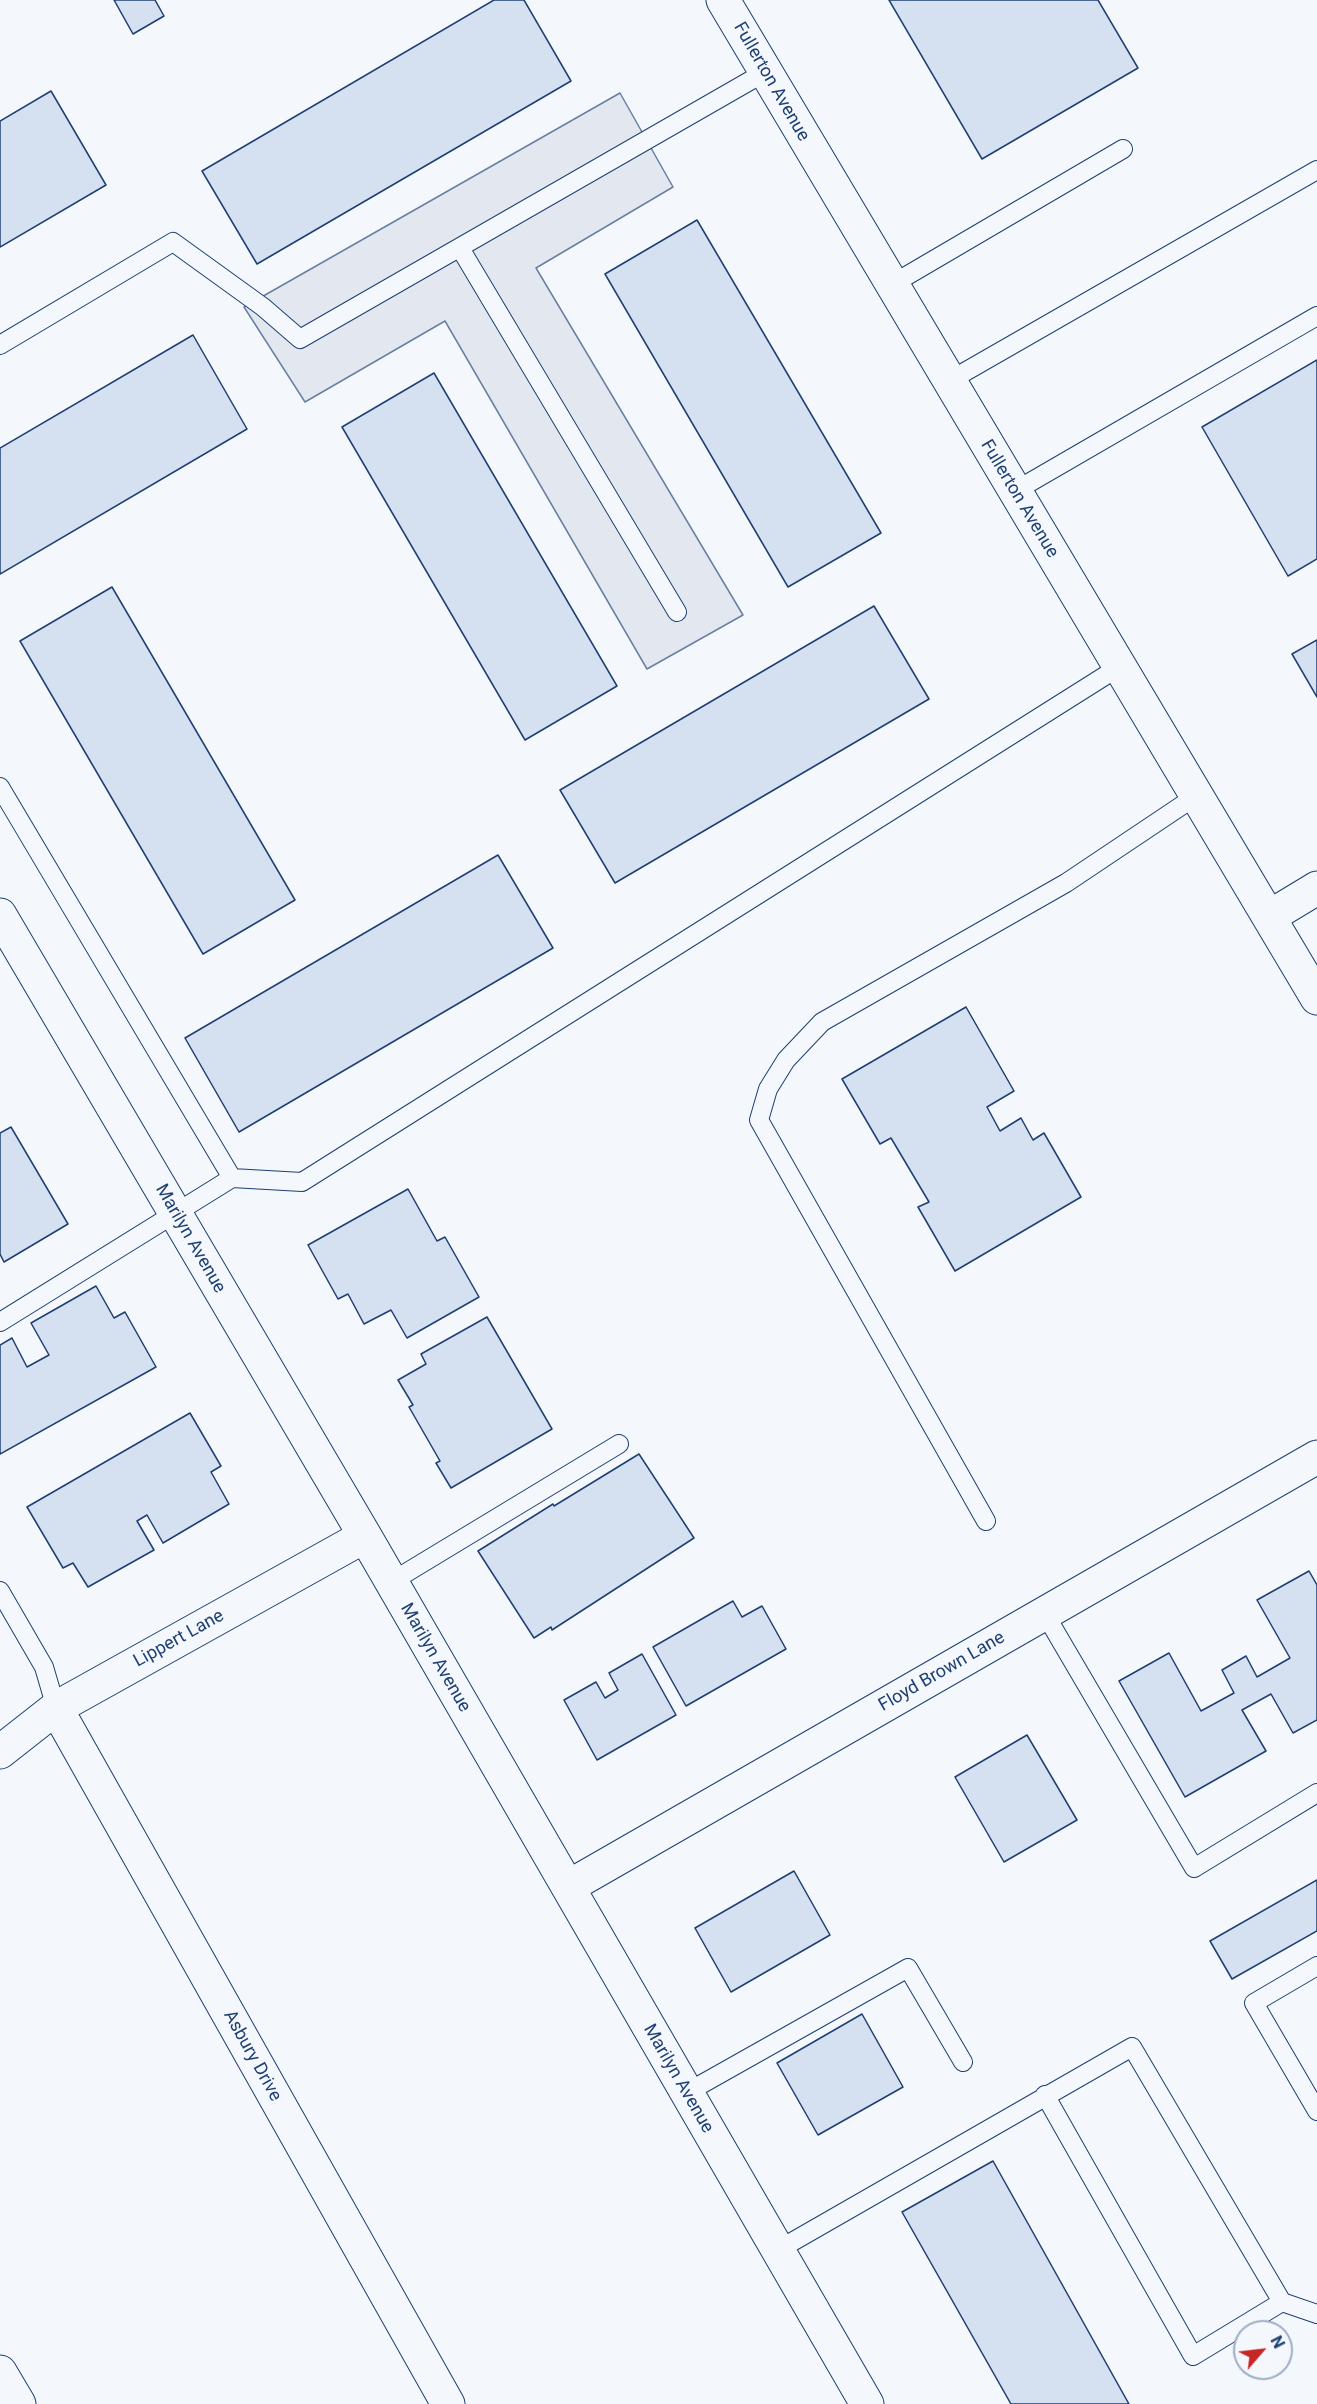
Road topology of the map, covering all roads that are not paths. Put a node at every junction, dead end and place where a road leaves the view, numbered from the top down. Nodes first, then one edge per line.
1 (723, 0) edge
2 (767, 71) junction
3 (1123, 149) dead end
4 (1317, 170) edge
5 (460, 248) junction
6 (891, 285) junction
7 (1317, 316) edge
8 (0, 345) edge
9 (949, 381) junction
10 (1015, 491) junction
11 (677, 612) dead end
12 (1119, 667) junction
13 (0, 787) edge
14 (1196, 796) junction
15 (1317, 888) edge
16 (0, 915) edge
17 (1269, 917) junction
18 (1317, 998) edge
19 (231, 1178) junction
20 (176, 1214) junction
21 (0, 1322) edge
22 (619, 1444) dead end
23 (1317, 1457) edge
24 (986, 1521) dead end
25 (365, 1536) junction
26 (391, 1582) junction
27 (0, 1591) edge
28 (1045, 1614) junction
29 (56, 1708) junction
30 (0, 1752) edge
31 (1317, 1793) edge
32 (568, 1887) junction
33 (1317, 1966) edge
34 (963, 2062) dead end
35 (686, 2093) junction
36 (1045, 2095) junction
37 (1317, 2111) edge
38 (778, 2250) junction
39 (1282, 2302) junction
40 (1317, 2314) edge
41 (0, 2372) edge
42 (19, 2404) edge
43 (448, 2404) edge
44 (867, 2404) edge

1 - 2 street, Fullerton Avenue
2 - 5 lane
2 - 6 street, Fullerton Avenue
3 - 6 lane
4 - 9 lane
5 - 8 lane
5 - 11 lane
6 - 9 street, Fullerton Avenue
7 - 10 lane
9 - 10 street, Fullerton Avenue
10 - 12 street, Fullerton Avenue
12 - 14 street, Fullerton Avenue
12 - 19 lane
13 - 19 lane
14 - 17 street, Fullerton Avenue
14 - 24 lane
15 - 17 street
16 - 20 street, Marilyn Avenue
17 - 18 street, Fullerton Avenue
19 - 20 lane
20 - 21 lane
20 - 25 street, Marilyn Avenue
22 - 26 lane
23 - 28 street, Floyd Brown Lane
25 - 26 street, Marilyn Avenue
25 - 29 street, Lippert Lane
26 - 32 street, Marilyn Avenue
27 - 29 lane
28 - 31 lane
28 - 32 street, Floyd Brown Lane
29 - 30 street, Lippert Lane
29 - 43 street, Asbury Drive
32 - 35 street, Marilyn Avenue
33 - 37 lane
34 - 35 lane
35 - 38 street, Marilyn Avenue
36 - 38 lane
36 - 39 lane
36 - 39 lane
38 - 44 street, Marilyn Avenue
39 - 40 lane
41 - 42 street

